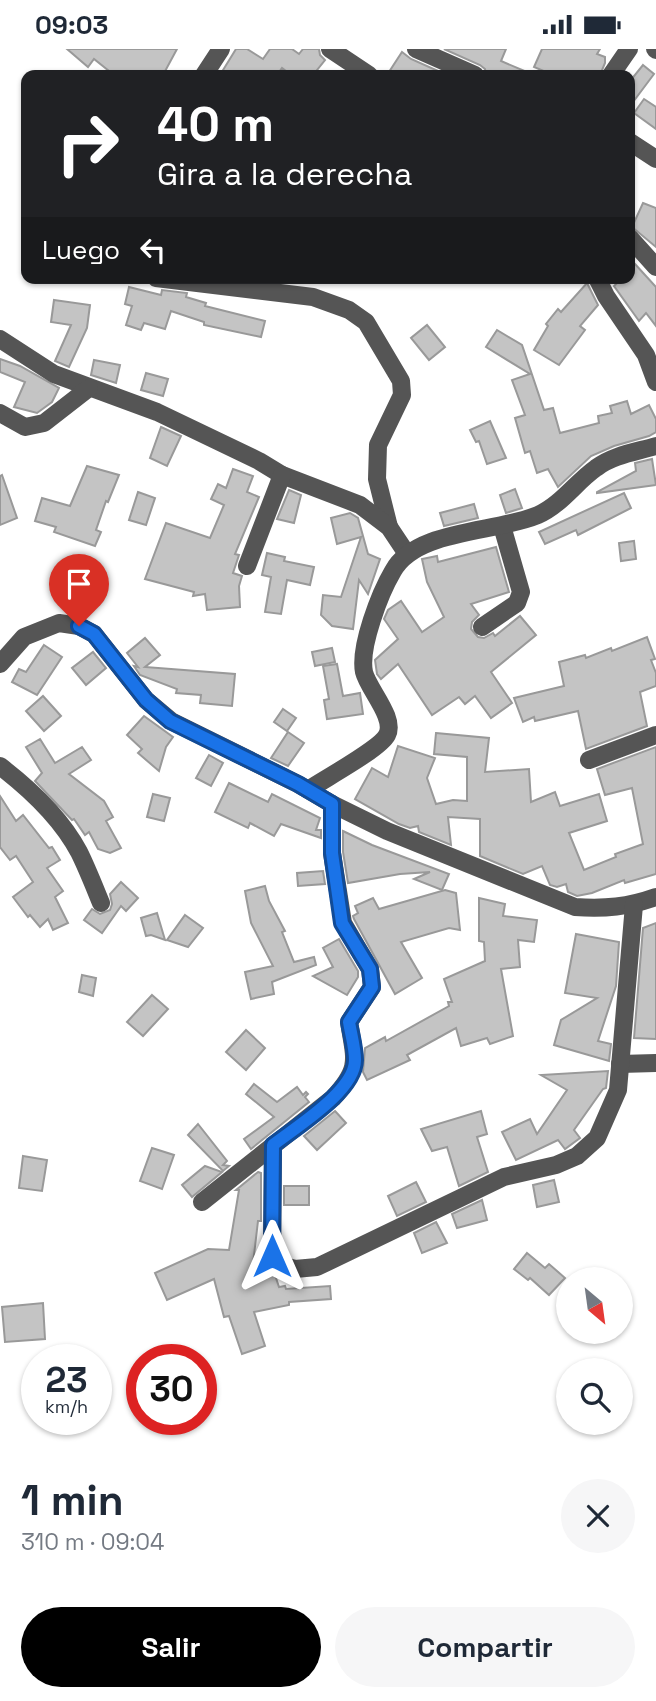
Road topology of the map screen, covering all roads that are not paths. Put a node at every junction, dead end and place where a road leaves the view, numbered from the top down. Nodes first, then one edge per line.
1 (221, 49) edge
2 (330, 49) edge
3 (416, 49) edge
4 (629, 49) edge
5 (207, 70) edge
6 (362, 70) edge
7 (464, 70) edge
8 (614, 70) edge
9 (635, 145) edge
10 (656, 159) edge
11 (635, 244) edge
12 (656, 267) edge
13 (206, 284) edge
14 (600, 284) edge
15 (0, 339) edge
16 (656, 382) edge
17 (89, 388) junction
18 (0, 413) edge
19 (656, 446) edge
20 (282, 475) junction
21 (502, 526) junction
22 (390, 527) junction
23 (407, 554) junction
24 (247, 566) dead end
25 (482, 627) dead end
26 (0, 664) edge
27 (656, 735) edge
28 (589, 760) dead end
29 (0, 766) edge
30 (308, 790) junction
31 (332, 804) junction
32 (656, 897) edge
33 (101, 903) dead end
34 (634, 905) junction
35 (656, 1063) edge
36 (620, 1064) junction
37 (273, 1145) junction
38 (202, 1202) dead end

1 - 5 street
2 - 6 street
3 - 7 street
4 - 8 street
9 - 10 street
11 - 12 street
13 - 22 street
14 - 16 street
15 - 17 street
17 - 18 street
17 - 20 street
19 - 21 street
20 - 22 street
20 - 24 street
21 - 23 street
21 - 25 street
22 - 23 street
23 - 30 street
26 - 30 street
27 - 28 street
29 - 33 street
30 - 31 street
31 - 34 street
31 - 37 street
32 - 34 street
34 - 36 street
35 - 36 street
36 - 37 street
37 - 38 street

